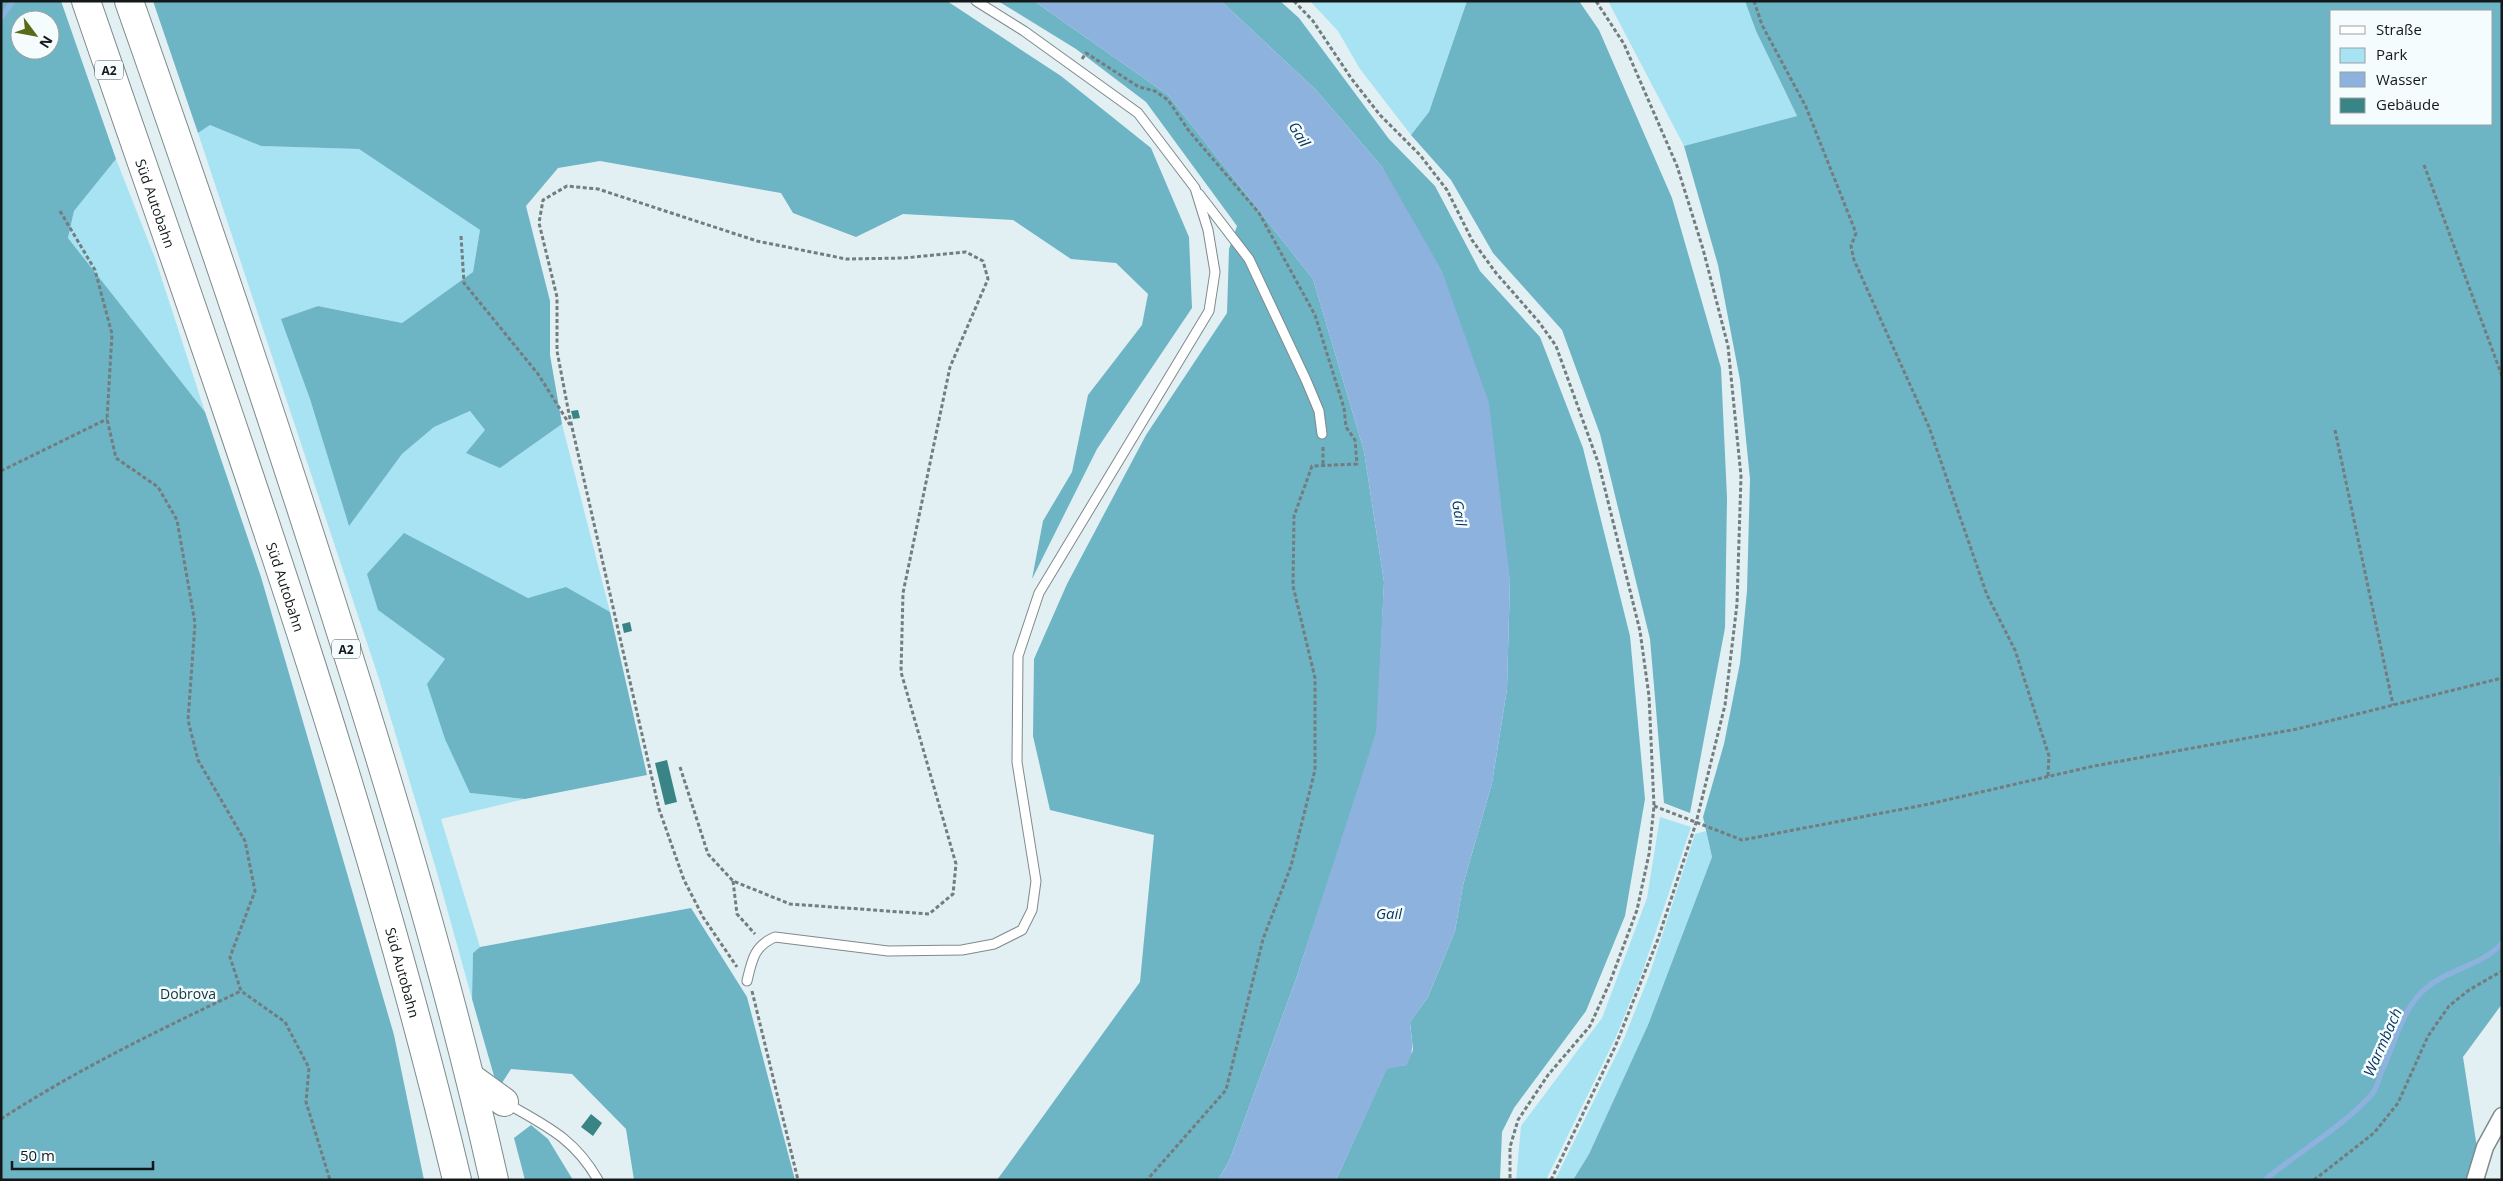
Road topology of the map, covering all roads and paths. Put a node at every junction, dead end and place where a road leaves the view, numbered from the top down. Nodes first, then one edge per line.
1 (86, 1) edge
2 (129, 1) edge
3 (976, 1) edge
4 (1294, 1) edge
5 (1596, 1) edge
6 (1754, 1) edge
7 (1075, 68) junction
8 (2424, 165) dead end
9 (1195, 188) junction
10 (60, 211) dead end
11 (461, 236) dead end
12 (2502, 376) edge
13 (107, 419) junction
14 (571, 428) junction
15 (2335, 430) dead end
16 (1322, 434) joint
17 (1323, 466) junction
18 (1, 471) edge
19 (2502, 678) edge
20 (2393, 705) junction
21 (680, 767) dead end
22 (2048, 776) junction
23 (1654, 806) junction
24 (1696, 823) junction
25 (733, 881) junction
26 (762, 942) junction
27 (2502, 971) edge
28 (747, 981) junction
29 (241, 991) junction
30 (471, 1078) junction
31 (504, 1102) joint
32 (2502, 1116) edge
33 (1, 1119) edge
34 (330, 1180) edge
35 (457, 1180) edge
36 (494, 1180) edge
37 (598, 1180) edge
38 (798, 1180) edge
39 (1147, 1180) edge
40 (1510, 1180) edge
41 (1550, 1180) edge
42 (2314, 1180) edge
43 (2475, 1180) edge

1 - 35 highway, Süd Autobahn / A2
2 - 30 highway, A2
3 - 7 lane
4 - 23 path
5 - 24 path
6 - 22 path
7 - 9 lane
7 - 17 path
8 - 12 path
9 - 16 lane
9 - 26 lane
10 - 13 path
11 - 14 path
13 - 18 path
13 - 29 path
14 - 25 path
14 - 28 path
15 - 20 path
16 - 17 path
17 - 39 path
19 - 20 path
20 - 22 path
21 - 25 path
22 - 24 path
23 - 24 path
23 - 40 path
24 - 41 path
25 - 26 path
26 - 28 lane
27 - 42 path
28 - 38 path
29 - 33 path
29 - 34 path
30 - 31 highway
30 - 36 highway, A2
31 - 37 lane
32 - 43 street

